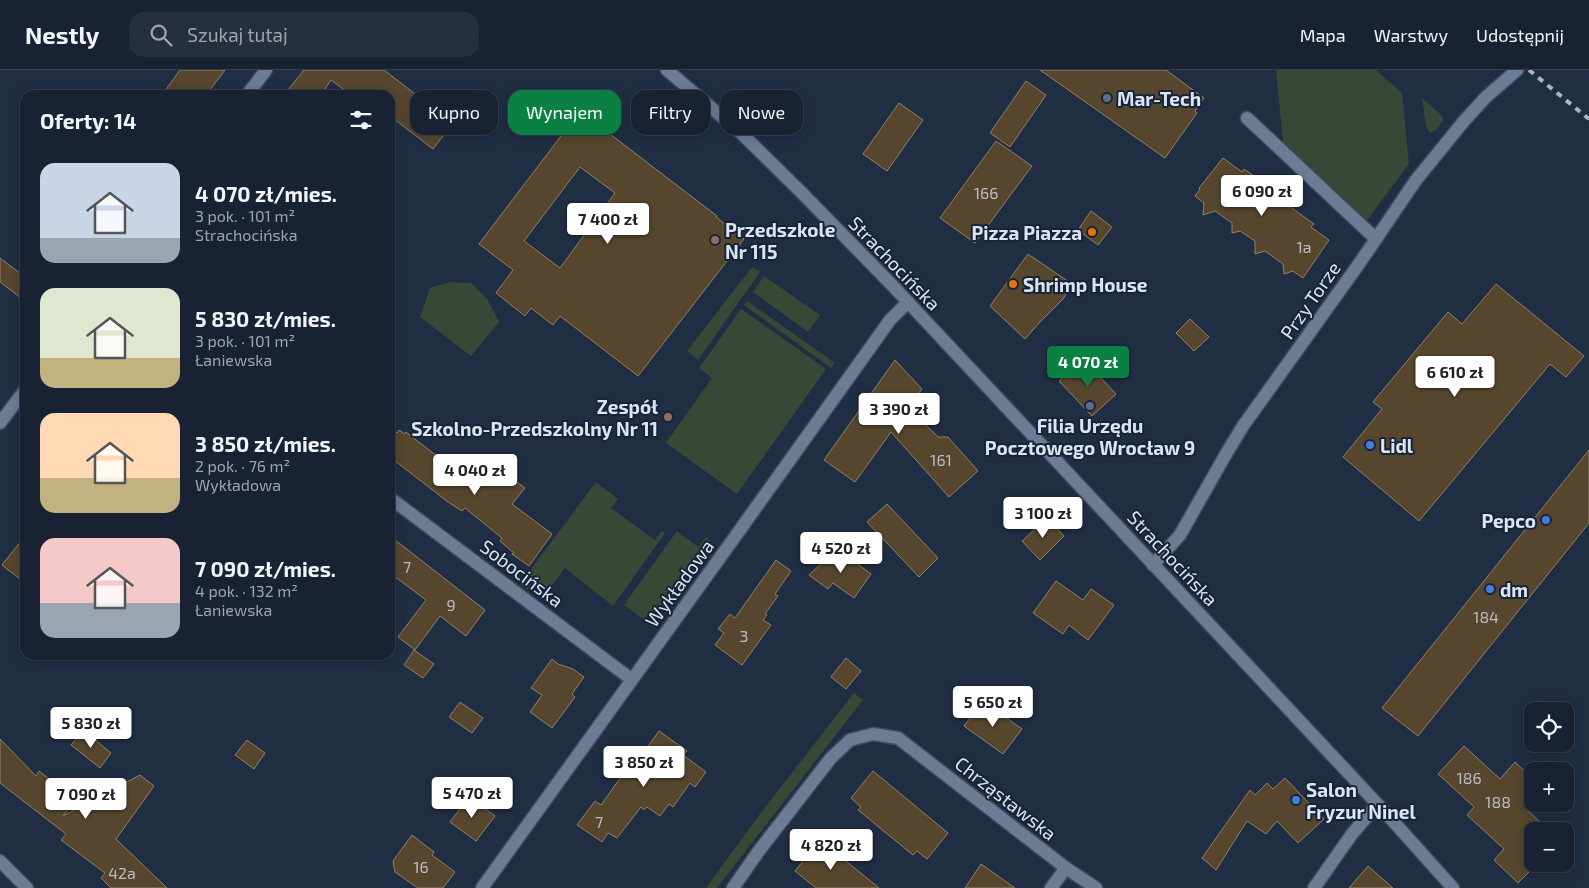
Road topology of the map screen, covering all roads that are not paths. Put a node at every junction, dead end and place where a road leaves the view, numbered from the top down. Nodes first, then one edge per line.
1 (266, 70) edge
2 (667, 70) edge
3 (1517, 70) edge
4 (251, 90) edge
5 (1247, 118) dead end
6 (1376, 239) junction
7 (908, 302) junction
8 (20, 397) edge
9 (0, 423) edge
10 (395, 502) edge
11 (1153, 565) junction
12 (631, 679) junction
13 (1378, 805) junction
14 (0, 861) edge
15 (1066, 868) junction
16 (27, 888) edge
17 (482, 888) edge
18 (733, 888) edge
19 (1051, 888) edge
20 (1096, 888) edge
21 (1314, 888) edge
22 (1453, 888) edge

1 - 4 street
2 - 7 street, Strachocińska
3 - 6 street, Przy Torze
5 - 6 street
6 - 11 street, Przy Torze
7 - 11 street, Strachocińska
7 - 12 street, Wykładowa
8 - 9 street
10 - 12 street, Sobocińska
11 - 13 street, Strachocińska
12 - 17 street, Wykładowa
13 - 21 street
13 - 22 street, Strachocińska
14 - 16 street
15 - 18 street, Chrząstawska
15 - 19 street
15 - 20 street, Chrząstawska

